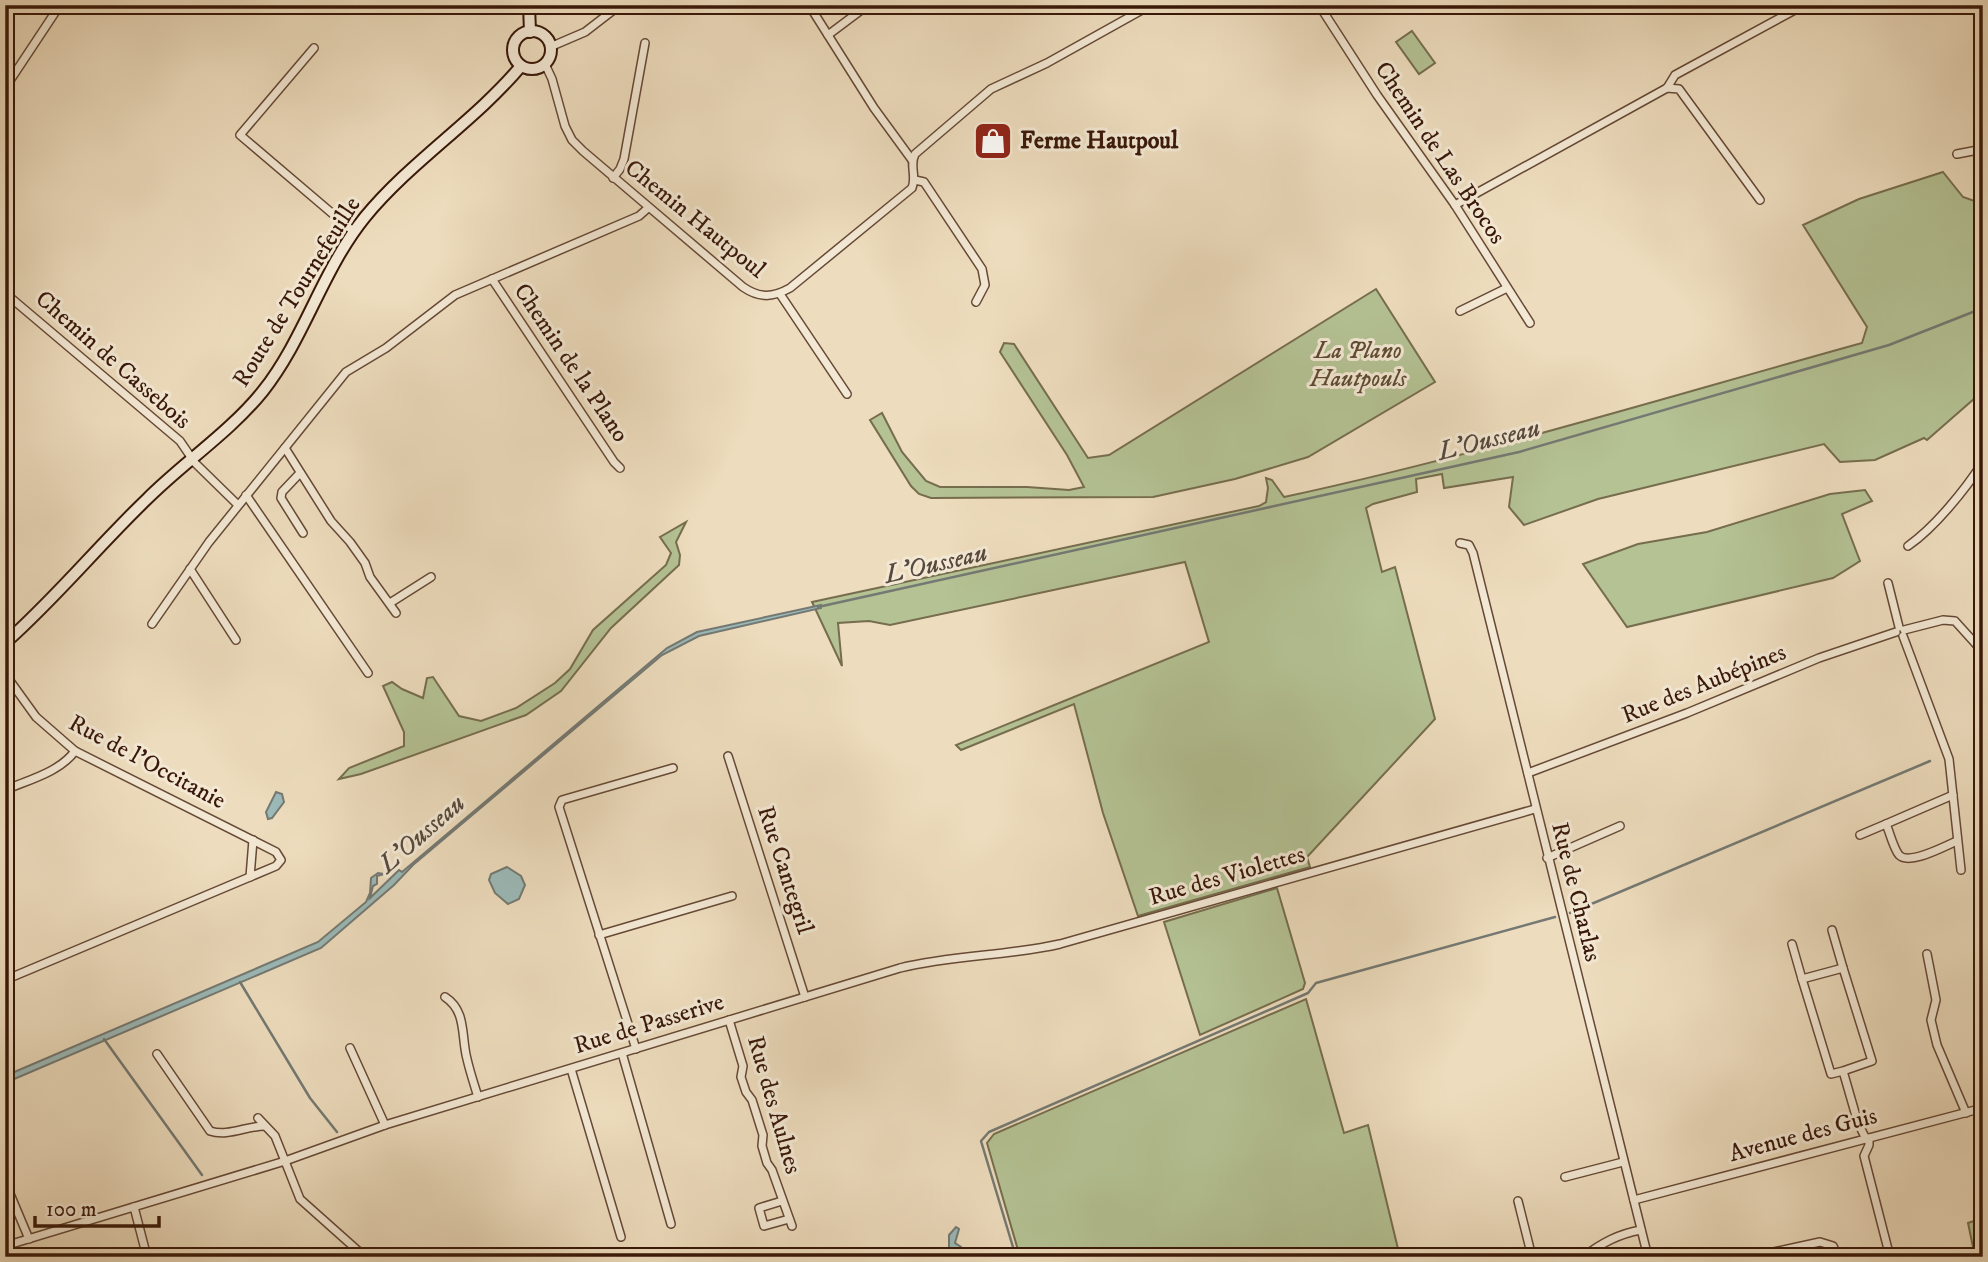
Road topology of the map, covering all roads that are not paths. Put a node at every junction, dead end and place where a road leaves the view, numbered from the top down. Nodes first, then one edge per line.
1 (60, 5) edge
2 (529, 5) edge
3 (620, 5) edge
4 (809, 5) edge
5 (868, 5) edge
6 (1151, 5) edge
7 (1319, 5) edge
8 (1804, 5) edge
9 (530, 32) junction
10 (828, 35) junction
11 (645, 43) dead end
12 (550, 47) junction
13 (314, 48) dead end
14 (545, 64) junction
15 (522, 66) junction
16 (5, 88) edge
17 (1667, 88) junction
18 (1983, 149) edge
19 (1957, 154) dead end
20 (912, 160) junction
21 (613, 178) junction
22 (915, 180) junction
23 (1760, 200) dead end
24 (1455, 205) junction
25 (648, 208) junction
26 (354, 232) junction
27 (492, 279) junction
28 (1507, 288) junction
29 (5, 293) edge
30 (780, 293) junction
31 (976, 302) dead end
32 (1460, 311) dead end
33 (1530, 323) dead end
34 (847, 394) dead end
35 (285, 448) junction
36 (193, 458) junction
37 (1983, 462) edge
38 (620, 468) dead end
39 (300, 473) junction
40 (246, 495) junction
41 (238, 505) junction
42 (303, 533) dead end
43 (1460, 543) dead end
44 (1908, 546) dead end
45 (190, 569) junction
46 (431, 577) dead end
47 (1888, 583) dead end
48 (390, 604) junction
49 (396, 613) dead end
50 (152, 624) dead end
51 (1900, 631) junction
52 (236, 640) dead end
53 (5, 643) edge
54 (1983, 652) edge
55 (368, 673) dead end
56 (5, 674) edge
57 (75, 751) junction
58 (728, 756) dead end
59 (673, 768) dead end
60 (1528, 773) junction
61 (5, 790) edge
62 (1953, 795) junction
63 (1535, 809) junction
64 (1886, 824) junction
65 (1620, 826) dead end
66 (1860, 835) dead end
67 (253, 840) junction
68 (1957, 841) junction
69 (1547, 858) junction
70 (1961, 870) dead end
71 (250, 877) junction
72 (732, 896) dead end
73 (1832, 930) dead end
74 (599, 935) junction
75 (1792, 944) dead end
76 (1927, 954) dead end
77 (925, 962) joint
78 (1843, 968) junction
79 (1802, 979) junction
80 (5, 980) edge
81 (445, 997) dead end
82 (805, 997) junction
83 (729, 1020) junction
84 (351, 1048) dead end
85 (636, 1049) junction
86 (622, 1053) junction
87 (157, 1054) dead end
88 (571, 1069) junction
89 (1843, 1071) junction
90 (478, 1097) junction
91 (1983, 1108) edge
92 (1966, 1113) junction
93 (258, 1118) dead end
94 (385, 1125) junction
95 (265, 1126) junction
96 (1867, 1138) junction
97 (285, 1161) junction
98 (1623, 1162) junction
99 (1565, 1177) dead end
100 (5, 1182) edge
101 (1518, 1200) dead end
102 (1634, 1200) junction
103 (782, 1201) junction
104 (134, 1207) junction
105 (671, 1224) dead end
106 (1641, 1230) junction
107 (621, 1237) dead end
108 (29, 1239) junction
109 (5, 1246) edge
110 (147, 1257) edge
111 (365, 1257) edge
112 (1532, 1257) edge
113 (1583, 1257) edge
114 (1648, 1257) edge
115 (1762, 1257) edge
116 (1838, 1257) edge
117 (1890, 1257) edge

1 - 16 street
2 - 9 street
3 - 12 street
4 - 10 street
5 - 10 street
6 - 20 street
7 - 24 street, Chemin de Las Brocos
8 - 17 street
9 - 12 street
9 - 15 street
10 - 20 street
11 - 21 street
12 - 14 street
13 - 26 street
14 - 15 street
14 - 21 street, Chemin Hautpoul
15 - 26 street, Route de Tournefeuille
17 - 23 street
17 - 24 street
18 - 19 street
20 - 22 street
21 - 25 street, Chemin Hautpoul
22 - 30 street, Chemin Hautpoul
22 - 31 street
24 - 28 street, Chemin de Las Brocos
25 - 27 street
25 - 30 street, Chemin Hautpoul
26 - 36 street, Route de Tournefeuille
27 - 35 street
27 - 38 street, Chemin de la Plano
28 - 32 street
28 - 33 street, Chemin de Las Brocos
29 - 36 street, Chemin de Cassebois
30 - 34 street
35 - 39 street
35 - 40 street
36 - 41 street, Chemin de Cassebois
36 - 53 street, Route de Tournefeuille
37 - 44 street
39 - 42 street
39 - 48 street
40 - 41 street
40 - 55 street
41 - 45 street
43 - 60 street, Rue de Charlas
45 - 50 street
45 - 52 street
46 - 48 street
47 - 51 street
48 - 49 street
51 - 54 street, Rue des Aubépines
51 - 60 street, Rue des Aubépines
51 - 62 street
56 - 57 street, Rue de l'Occitanie
57 - 61 street
57 - 67 street, Rue de l'Occitanie
58 - 82 street, Rue Cantegril
59 - 74 street
60 - 63 street, Rue de Charlas
62 - 64 street
62 - 68 street
63 - 69 street, Rue de Charlas
63 - 77 street, Rue des Violettes
64 - 66 street
64 - 68 street
65 - 69 street
67 - 71 street
67 - 71 street, Rue de l'Occitanie
68 - 70 street
69 - 98 street, Rue de Charlas
71 - 80 street, Rue de l'Occitanie
72 - 74 street
73 - 78 street
74 - 85 street
75 - 79 street
76 - 92 street
77 - 82 street, Rue de Passerive
78 - 79 street
78 - 89 street
79 - 89 street
81 - 90 street
82 - 83 street, Rue de Passerive
83 - 85 street, Rue de Passerive
83 - 103 street, Rue des Aulnes
84 - 94 street
85 - 86 street, Rue de Passerive
86 - 88 street, Rue de Passerive
86 - 105 street
87 - 95 street
88 - 90 street, Rue de Passerive
88 - 107 street
89 - 96 street
90 - 94 street, Rue de Passerive
91 - 92 street, Avenue des Guis
92 - 96 street, Avenue des Guis
93 - 95 street
94 - 97 street, Rue de Passerive
95 - 97 street
96 - 102 street, Avenue des Guis
96 - 117 street
97 - 104 street, Rue de Passerive
97 - 111 street
98 - 99 street
98 - 102 street, Rue de Charlas
100 - 108 street
101 - 112 street
102 - 106 street, Rue de Charlas
103 - 103 street, Rue des Aulnes
104 - 108 street, Rue de Passerive
104 - 110 street
106 - 113 street
106 - 114 street, Rue de Charlas
108 - 109 street, Rue de Passerive
115 - 116 street

